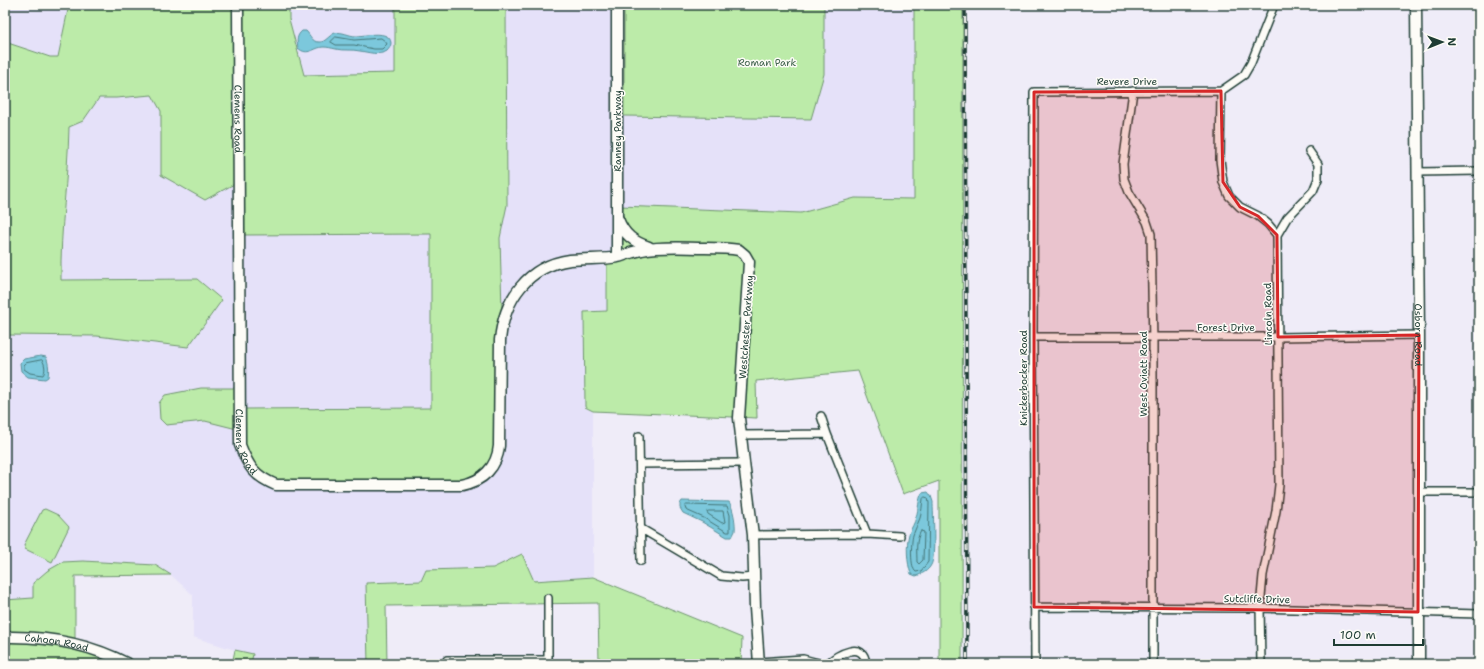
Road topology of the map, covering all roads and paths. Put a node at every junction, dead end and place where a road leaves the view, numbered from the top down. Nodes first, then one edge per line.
1 (238, 5) edge
2 (616, 5) edge
3 (1274, 5) edge
4 (1416, 5) edge
5 (1133, 91) junction
6 (1221, 91) junction
7 (1034, 92) joint
8 (1309, 151) dead end
9 (1479, 171) edge
10 (1418, 172) junction
11 (617, 215) junction
12 (1277, 235) junction
13 (651, 248) junction
14 (617, 257) junction
15 (505, 311) joint
16 (1419, 336) junction
17 (1033, 337) junction
18 (1153, 337) junction
19 (1278, 337) junction
20 (821, 416) dead end
21 (827, 434) junction
22 (740, 435) junction
23 (639, 436) dead end
24 (744, 463) junction
25 (640, 464) junction
26 (1419, 492) junction
27 (1479, 492) edge
28 (640, 528) junction
29 (867, 534) junction
30 (753, 535) junction
31 (900, 536) dead end
32 (640, 561) dead end
33 (754, 577) junction
34 (548, 598) dead end
35 (1034, 607) junction
36 (1153, 607) junction
37 (1260, 608) junction
38 (1418, 612) junction
39 (1479, 614) edge
40 (5, 637) edge
41 (548, 662) edge
42 (759, 663) edge
43 (128, 664) edge
44 (447, 664) edge
45 (822, 664) edge
46 (827, 664) edge
47 (866, 664) edge
48 (1035, 664) edge
49 (1153, 664) edge
50 (1261, 664) edge
51 (1419, 664) edge

1 - 15 street, Clemens Road
2 - 11 street, Ranney Parkway
3 - 6 street
4 - 10 street, Osborn Road
5 - 6 street, Revere Drive
5 - 7 street, Revere Drive
5 - 18 street, West Oviatt Road
6 - 12 street
7 - 17 street, Knickerbocker Road
8 - 12 street
9 - 10 street
10 - 16 street, Osborn Road
11 - 13 street
11 - 14 street, Ranney Parkway
12 - 19 street, Lincoln Road
13 - 14 street, Westchester Parkway
13 - 22 street, Westchester Parkway
14 - 15 street, Westchester Parkway
16 - 19 street, Forest Drive
16 - 26 street, Osborn Road
17 - 18 street, Forest Drive
17 - 35 street, Knickerbocker Road
18 - 19 street, Forest Drive
18 - 36 street, West Oviatt Road
19 - 37 street, Lincoln Road
20 - 21 street
21 - 22 street
21 - 29 street
22 - 24 street, Westchester Parkway
23 - 25 street
24 - 25 street
24 - 30 street, Westchester Parkway
25 - 28 street
26 - 27 street
26 - 38 street, Osborn Road
28 - 32 street
28 - 33 street
29 - 30 street
29 - 31 street
30 - 33 street, Westchester Parkway
33 - 42 street, Westchester Parkway
34 - 41 street
35 - 36 street, Sutcliffe Drive
35 - 48 street, Knickerbocker Road
36 - 37 street, Sutcliffe Drive
36 - 49 street, West Oviatt Road
37 - 38 street, Sutcliffe Drive
37 - 50 street, Lincoln Road
38 - 39 street, Sutcliffe Drive
38 - 51 street, Osborn Road
40 - 43 street, Cahoon Road
41 - 44 street
42 - 45 street
46 - 47 street

